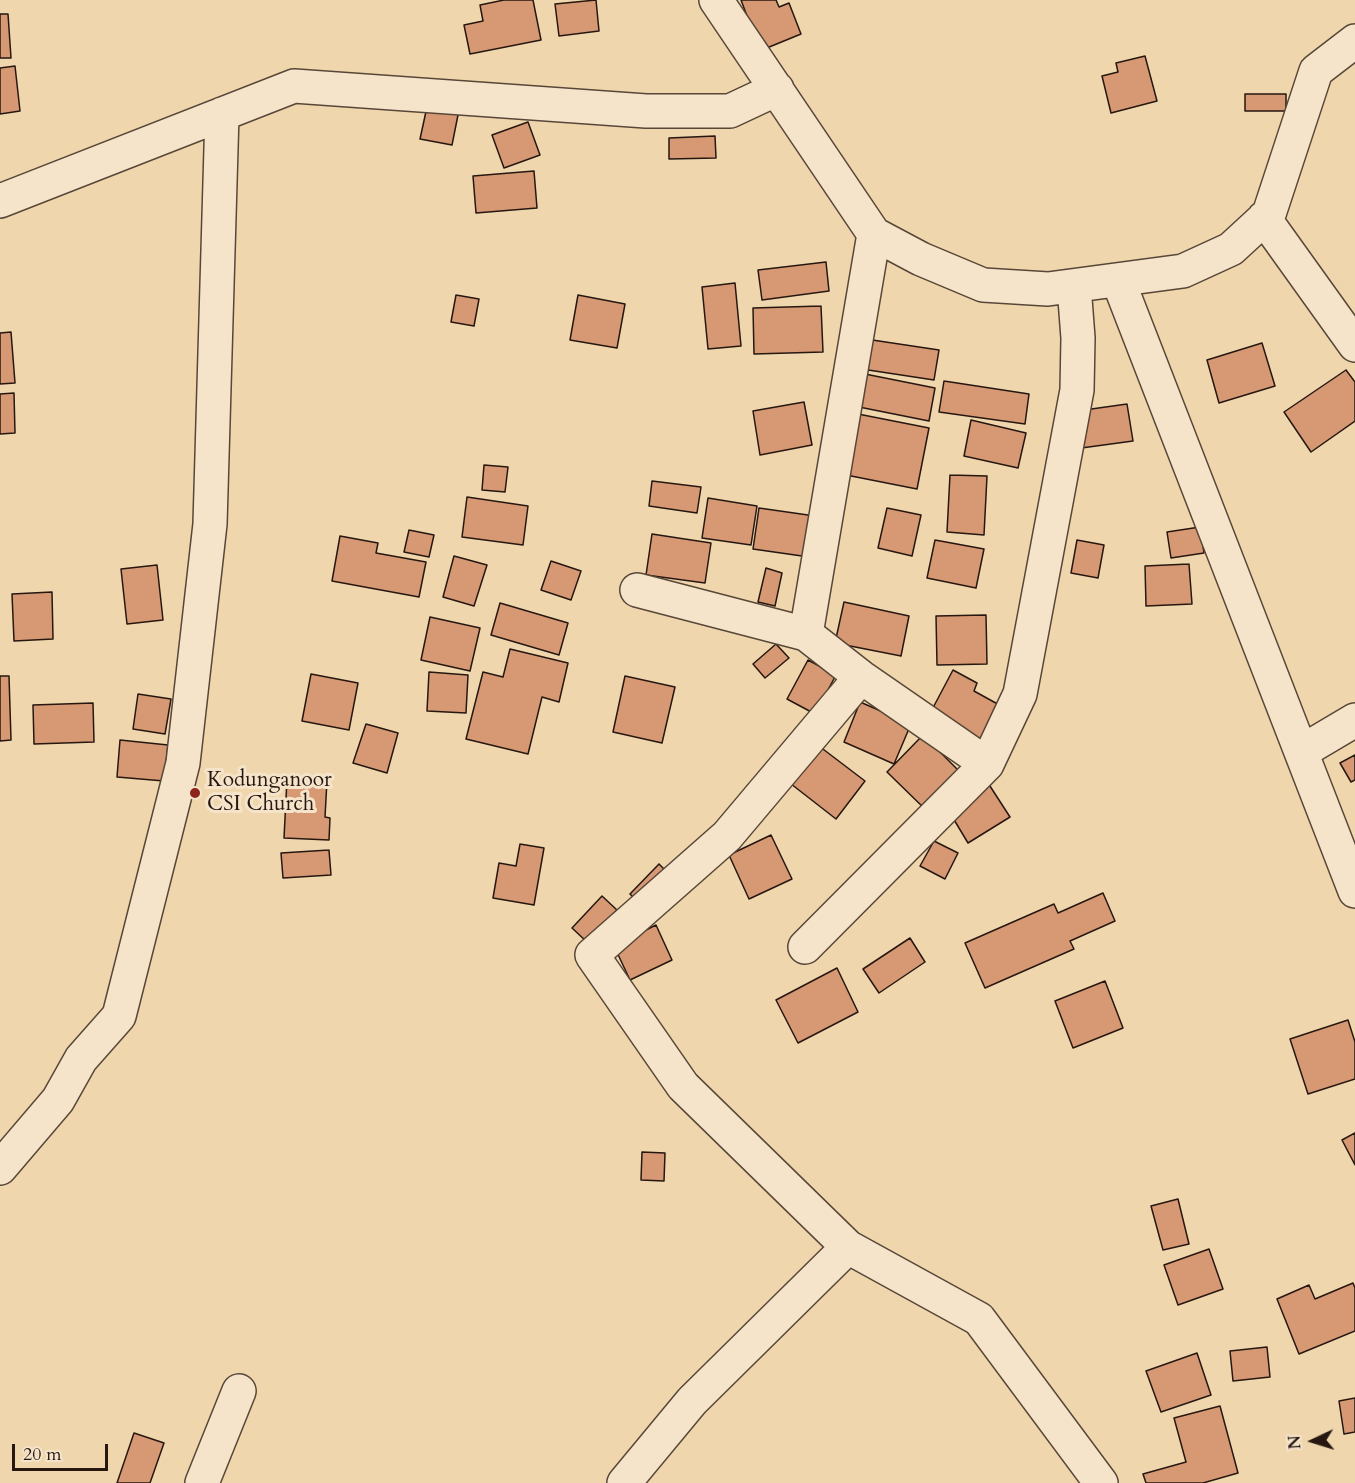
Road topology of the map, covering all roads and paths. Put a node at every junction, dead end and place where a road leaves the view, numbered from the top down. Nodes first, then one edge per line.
1 (716, 0) edge
2 (1355, 41) edge
3 (777, 89) junction
4 (222, 114) junction
5 (0, 201) edge
6 (1264, 218) junction
7 (874, 234) junction
8 (1118, 280) junction
9 (1074, 286) junction
10 (1355, 345) edge
11 (637, 590) dead end
12 (806, 634) junction
13 (861, 677) junction
14 (1355, 720) edge
15 (1301, 752) junction
16 (987, 764) junction
17 (1355, 891) edge
18 (805, 947) dead end
19 (0, 1168) edge
20 (848, 1247) junction
21 (238, 1391) dead end
22 (202, 1483) edge
23 (624, 1483) edge
24 (1101, 1483) edge

1 - 3 street
2 - 6 street
3 - 4 street
3 - 7 street
4 - 5 street
4 - 19 street
6 - 8 street
6 - 10 street
7 - 9 street
7 - 12 street
8 - 9 street
8 - 15 street
9 - 16 street
11 - 12 street
12 - 13 street
13 - 16 street
13 - 20 street
14 - 15 street
15 - 17 street
16 - 18 street
20 - 23 street
20 - 24 street
21 - 22 street

